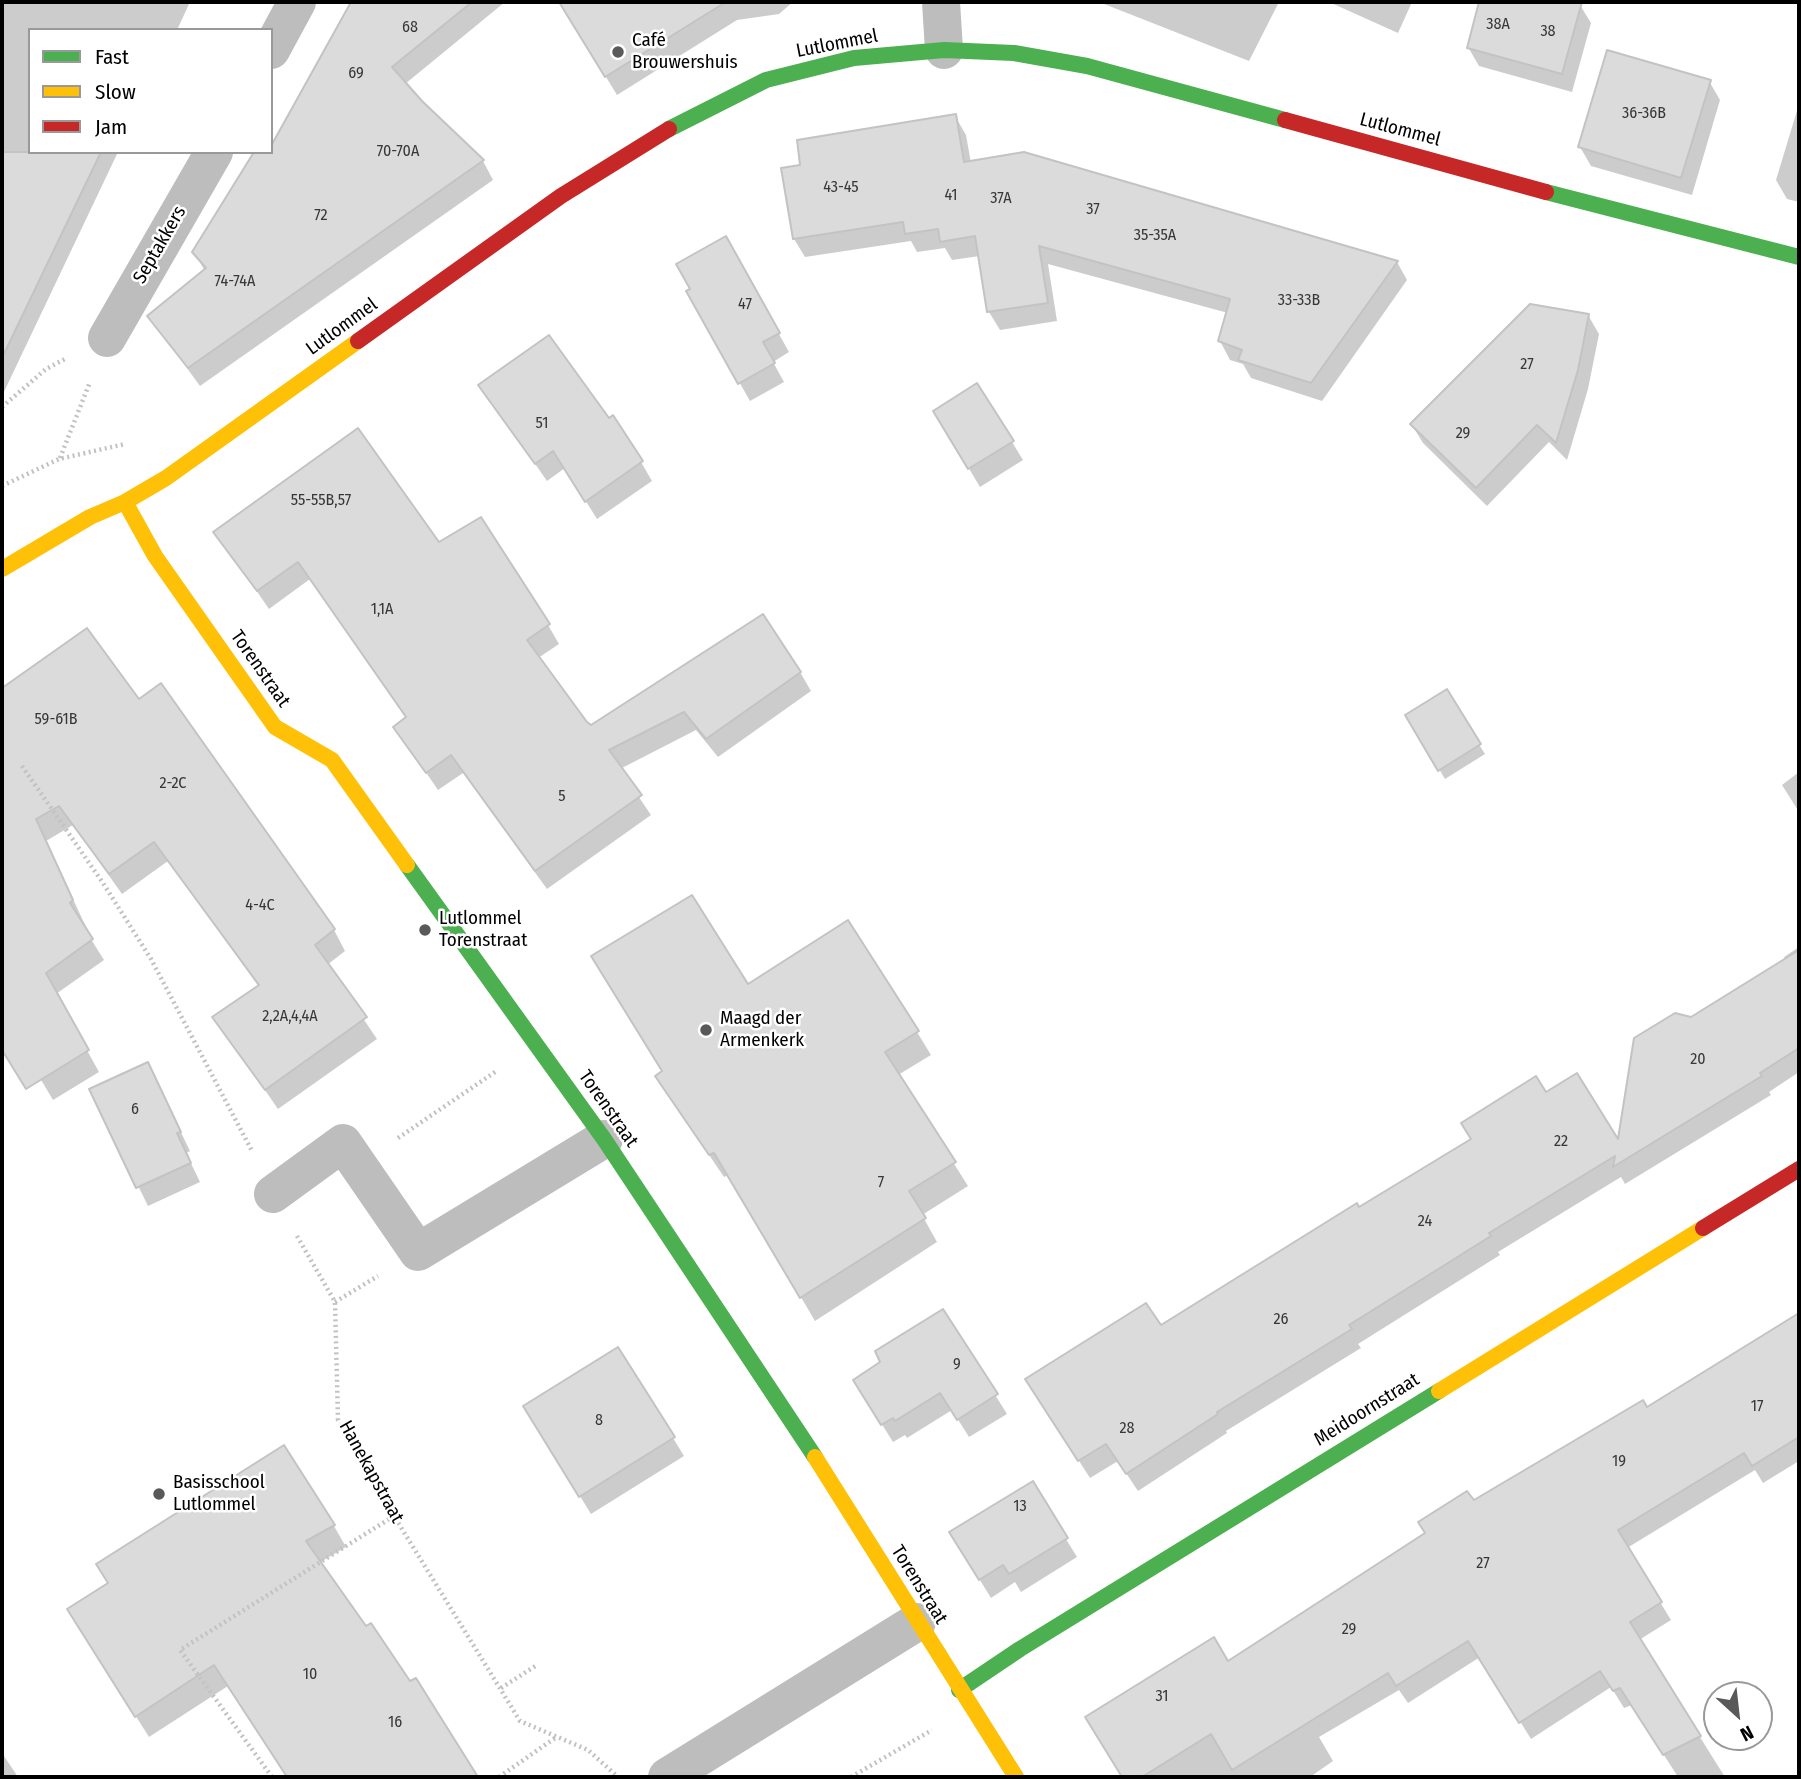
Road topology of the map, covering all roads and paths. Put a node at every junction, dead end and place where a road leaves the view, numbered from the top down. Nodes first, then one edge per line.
1 (297, 2) edge
2 (941, 2) edge
3 (273, 46) edge
4 (944, 50) junction
5 (213, 154) edge
6 (1799, 257) edge
7 (107, 338) junction
8 (2, 407) edge
9 (59, 459) junction
10 (166, 478) junction
11 (2, 486) edge
12 (125, 502) junction
13 (2, 569) edge
14 (22, 766) dead end
15 (536, 1044) junction
16 (604, 1139) junction
17 (358, 1166) junction
18 (1799, 1169) edge
19 (273, 1194) junction
20 (394, 1516) junction
21 (917, 1622) junction
22 (537, 1665) dead end
23 (501, 1688) junction
24 (959, 1690) junction
25 (971, 1706) junction
26 (555, 1738) junction
27 (272, 1777) edge
28 (499, 1777) edge
29 (618, 1777) edge
30 (667, 1777) edge
31 (851, 1777) edge
32 (1016, 1777) edge

1 - 3 street
2 - 4 street
4 - 6 street, Lutlommel
4 - 10 street, Lutlommel
5 - 7 street, Septakkers
7 - 8 path
7 - 9 path
9 - 10 path
9 - 11 path
10 - 12 street, Lutlommel
12 - 13 street, Lutlommel
12 - 15 street, Torenstraat
14 - 19 path, Hanekapstraat
15 - 16 street, Torenstraat
15 - 17 path
16 - 17 street
16 - 21 street, Torenstraat
17 - 19 street
18 - 24 street, Meidoornstraat
19 - 20 path, Hanekapstraat
20 - 23 path, Hanekapstraat
20 - 27 path
21 - 24 street, Torenstraat
21 - 30 street
22 - 23 path
23 - 26 path, Hanekapstraat
24 - 25 street, Torenstraat
25 - 31 path
25 - 32 street, Torenstraat
26 - 28 path
26 - 29 path, Hanekapstraat

